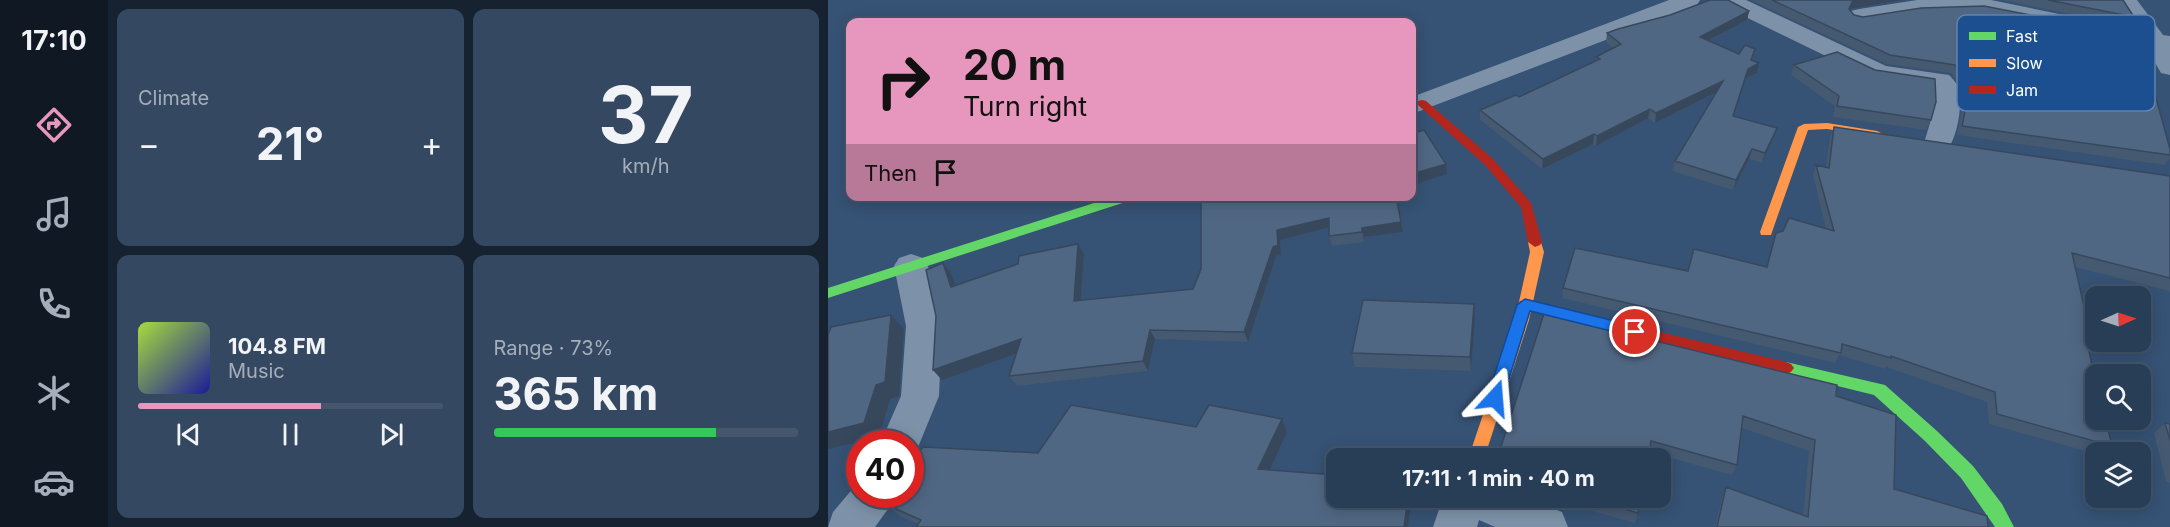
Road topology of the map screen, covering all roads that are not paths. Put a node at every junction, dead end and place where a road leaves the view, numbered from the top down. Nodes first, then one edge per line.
1 (1689, 0) edge
2 (1729, 0) edge
3 (2126, 0) edge
4 (2033, 15) edge
5 (2139, 15) edge
6 (1859, 16) edge
7 (2162, 41) edge
8 (2170, 68) edge
9 (1417, 104) edge
10 (1891, 136) edge
11 (1938, 143) edge
12 (1115, 201) edge
13 (1766, 232) dead end
14 (911, 266) junction
15 (828, 293) edge
16 (1525, 305) junction
17 (906, 430) edge
18 (1480, 448) edge
19 (863, 508) edge
20 (1461, 508) edge
21 (1499, 508) edge
22 (849, 527) edge
23 (1455, 527) edge
24 (1546, 527) edge
25 (2005, 527) edge

1 - 9 street
2 - 11 street
3 - 5 street
4 - 6 street
7 - 8 street
9 - 16 street
10 - 13 street
12 - 14 street
14 - 15 street
14 - 17 street
16 - 18 street
16 - 25 street
19 - 22 street
20 - 23 street
21 - 24 street

